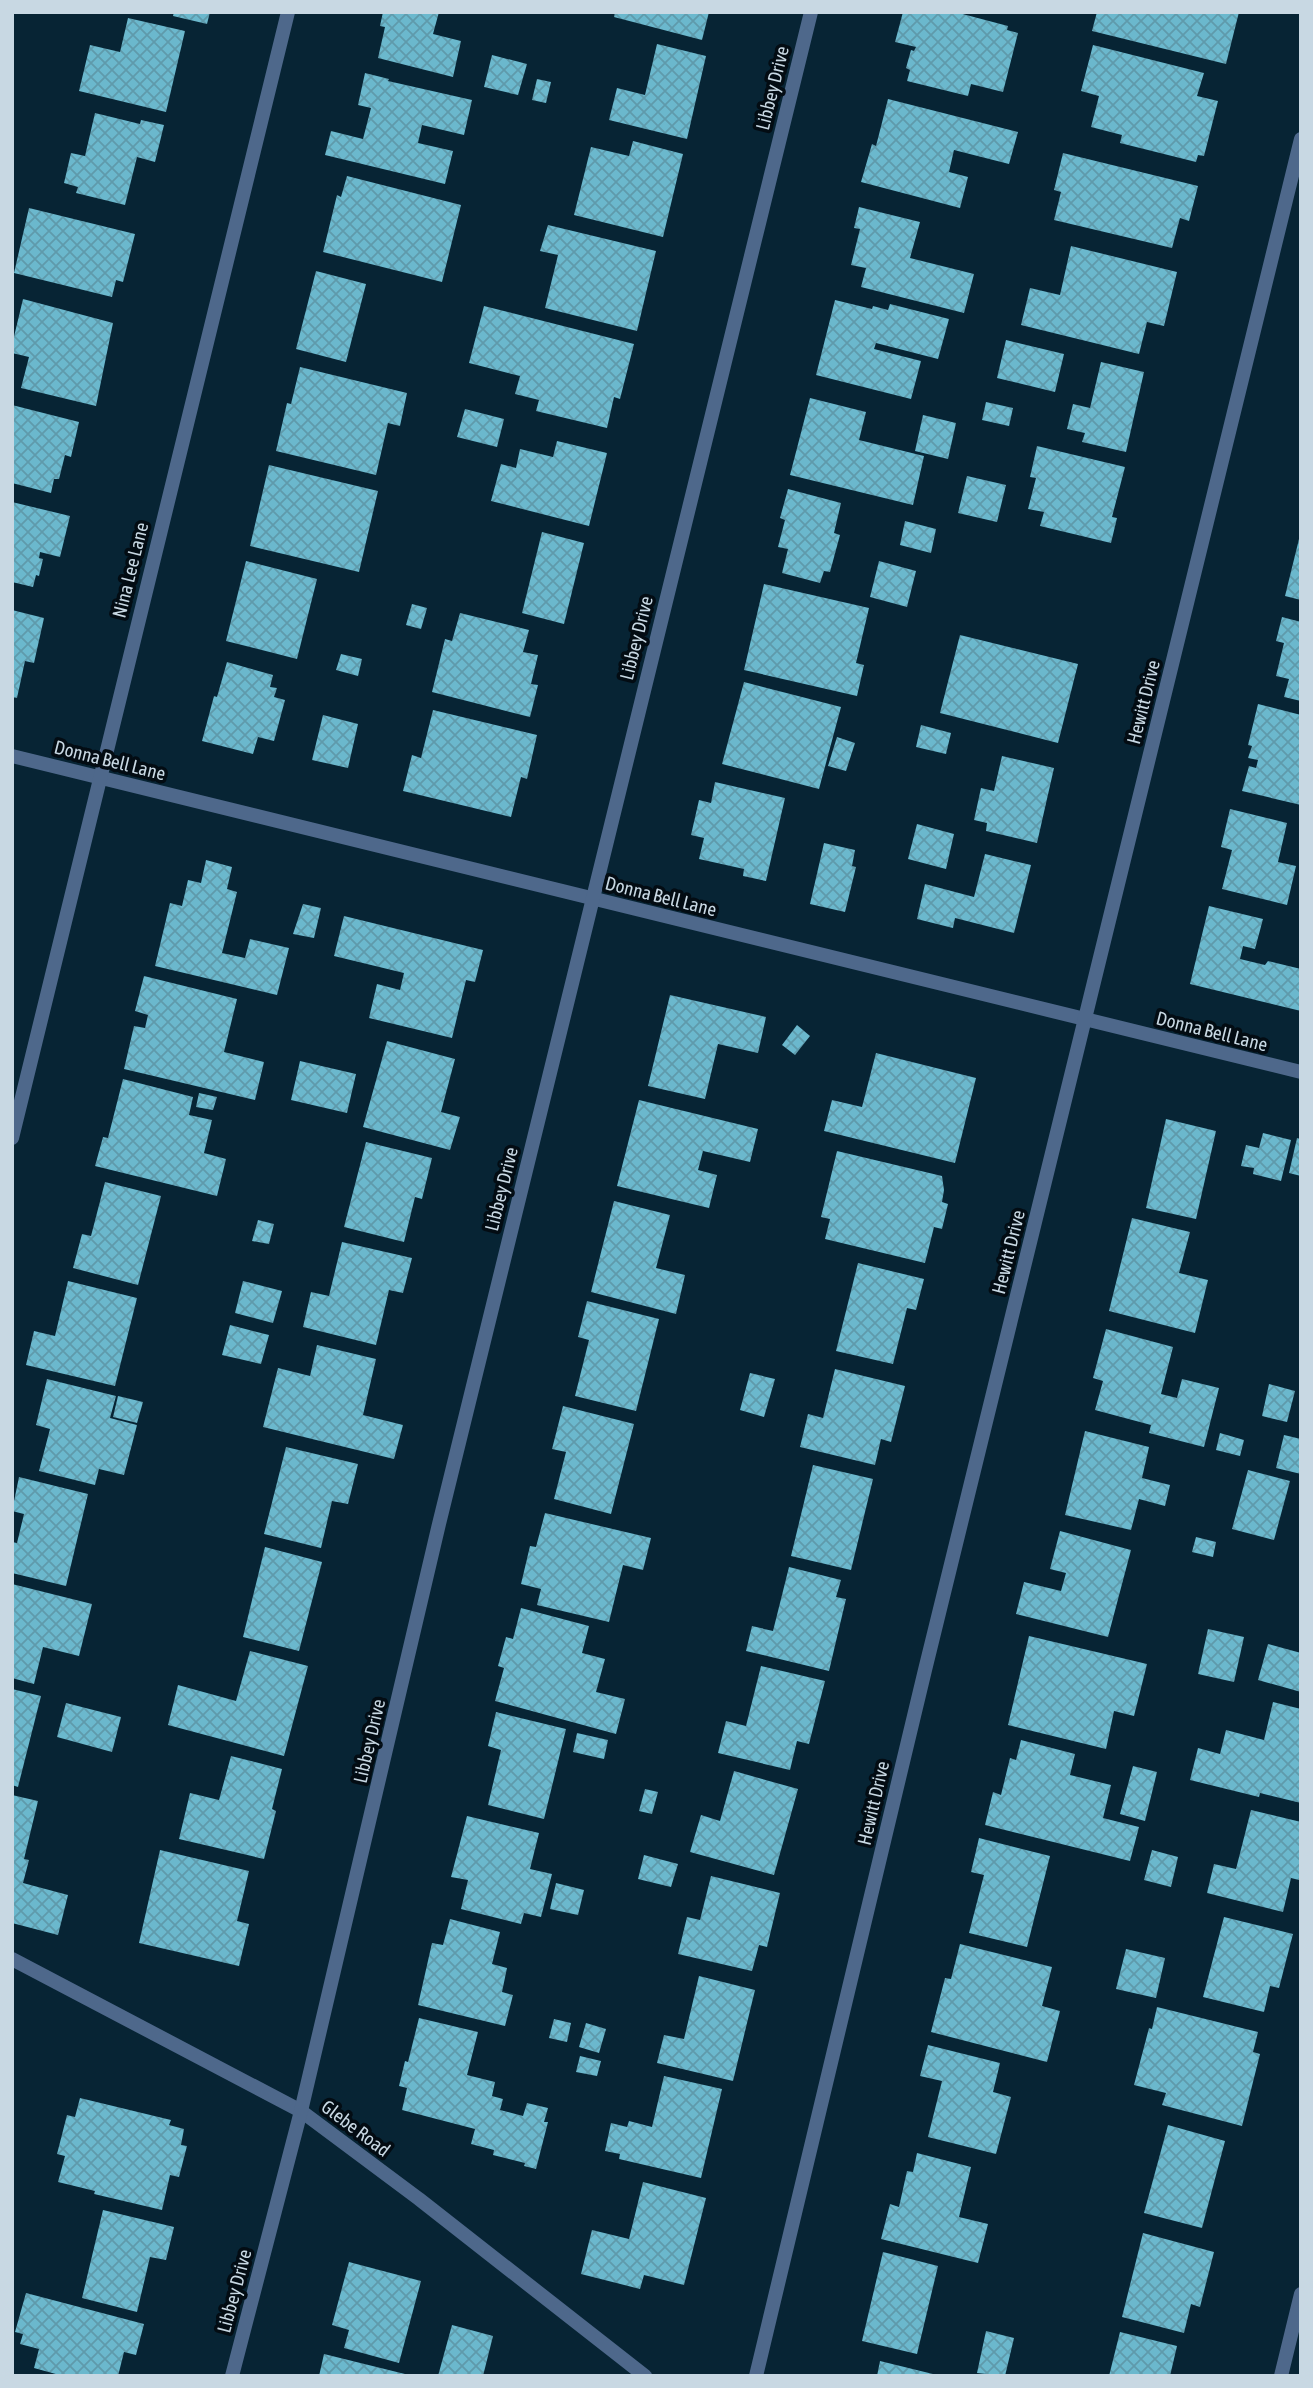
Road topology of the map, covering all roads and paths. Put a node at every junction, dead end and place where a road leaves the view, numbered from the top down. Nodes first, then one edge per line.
1 (288, 12) edge
2 (811, 12) edge
3 (1301, 139) edge
4 (12, 756) edge
5 (99, 777) junction
6 (592, 899) junction
7 (1084, 1020) junction
8 (1301, 1072) edge
9 (12, 1138) edge
10 (12, 1959) edge
11 (301, 2111) junction
12 (1301, 2294) edge
13 (232, 2376) edge
14 (645, 2376) edge
15 (756, 2376) edge
16 (1281, 2376) edge

1 - 5 street, Nina Lee Lane
2 - 6 street, Libbey Drive
3 - 7 street, Hewitt Drive
4 - 5 street, Donna Bell Lane
5 - 6 street, Donna Bell Lane
5 - 9 street, Nina Lee Lane
6 - 7 street, Donna Bell Lane
6 - 11 street, Libbey Drive
7 - 8 street, Donna Bell Lane
7 - 15 street, Hewitt Drive
10 - 11 street, Glebe Road
11 - 13 street, Libbey Drive
11 - 14 street, Glebe Road
12 - 16 street

